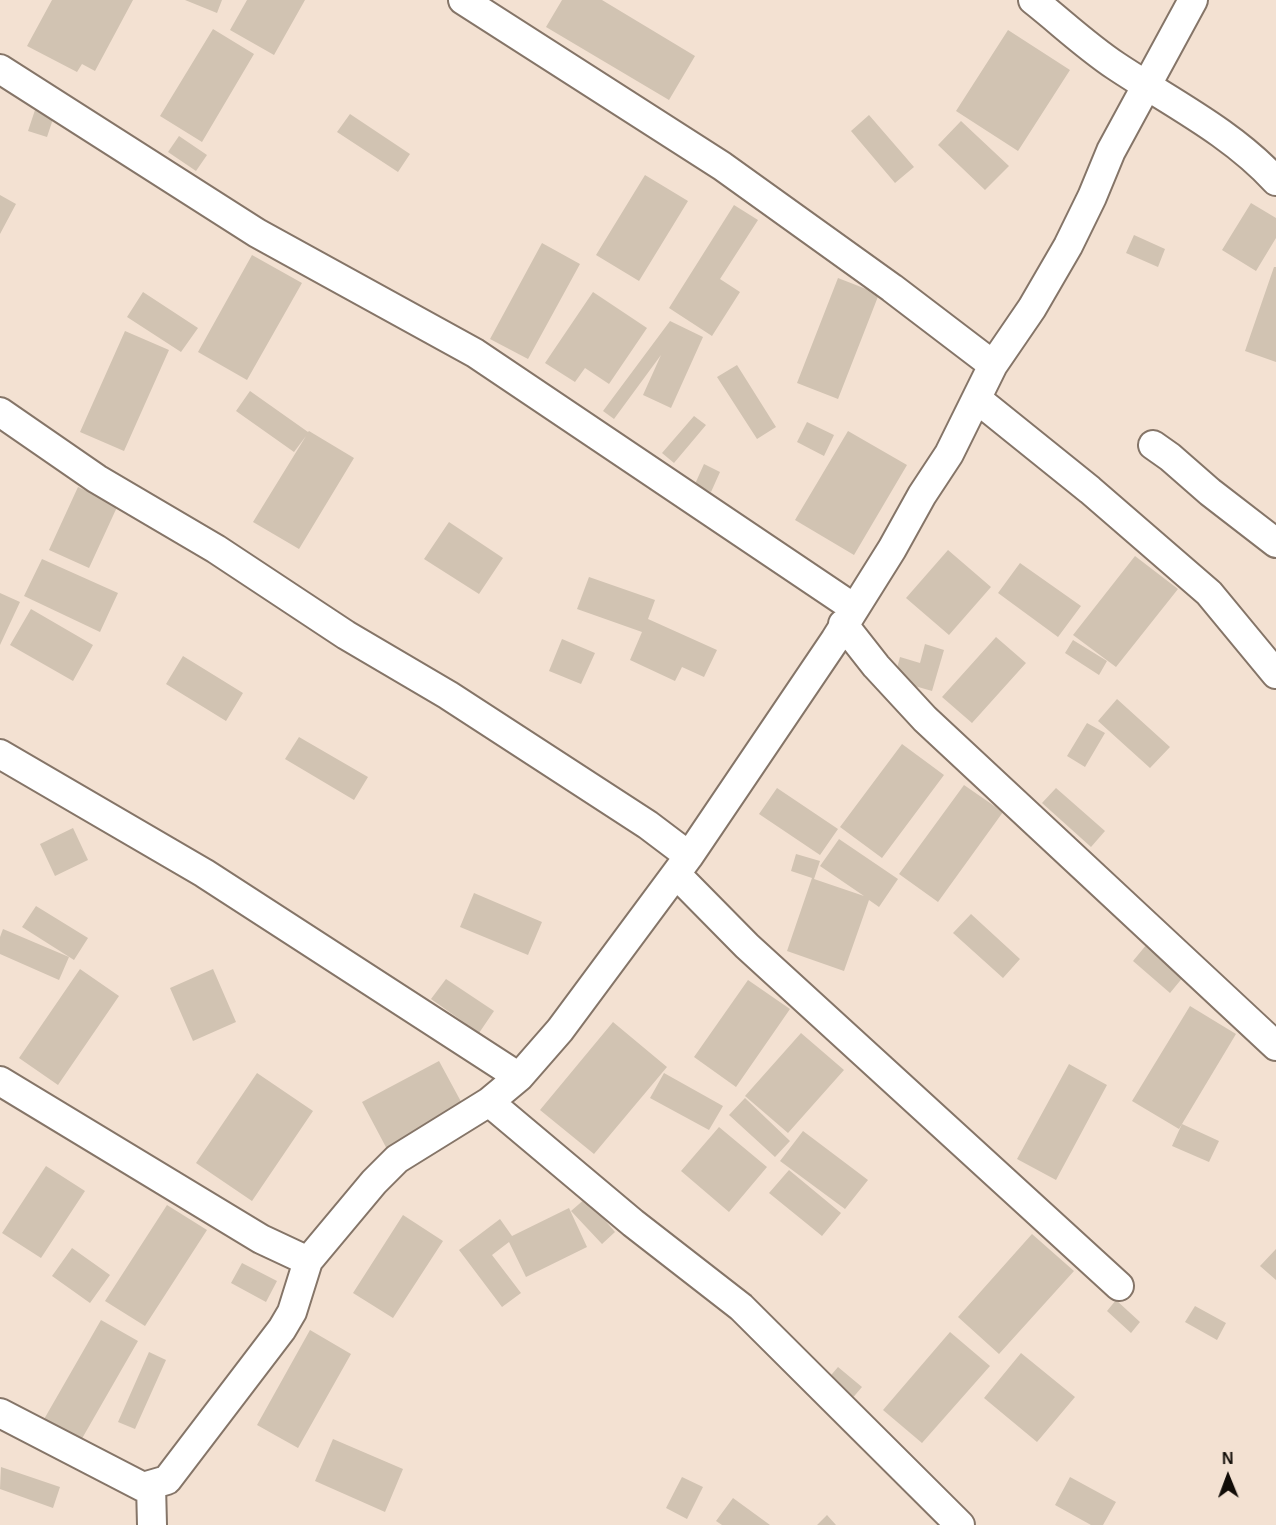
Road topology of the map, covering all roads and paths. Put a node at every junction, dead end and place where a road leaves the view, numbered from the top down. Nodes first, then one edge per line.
1 (463, 0) edge
2 (1033, 0) edge
3 (1192, 0) edge
4 (0, 69) edge
5 (1146, 86) junction
6 (1276, 181) edge
7 (993, 365) junction
8 (977, 399) junction
9 (0, 412) edge
10 (1153, 445) dead end
11 (1276, 543) edge
12 (849, 616) junction
13 (1276, 674) edge
14 (0, 754) edge
15 (683, 865) junction
16 (1276, 1046) edge
17 (519, 1077) junction
18 (0, 1081) edge
19 (489, 1102) junction
20 (308, 1261) junction
21 (1119, 1286) dead end
22 (0, 1413) edge
23 (151, 1485) junction
24 (152, 1525) edge
25 (960, 1525) edge

1 - 7 street
2 - 5 street
3 - 5 street
4 - 12 street
5 - 6 street
5 - 7 street
7 - 8 street
8 - 12 street
8 - 13 street
9 - 15 street
10 - 11 street
12 - 15 street
12 - 16 street
14 - 17 street
15 - 17 street
15 - 21 street
17 - 19 street
18 - 20 street
19 - 20 street
19 - 25 street
20 - 23 street
22 - 23 street
23 - 24 street

